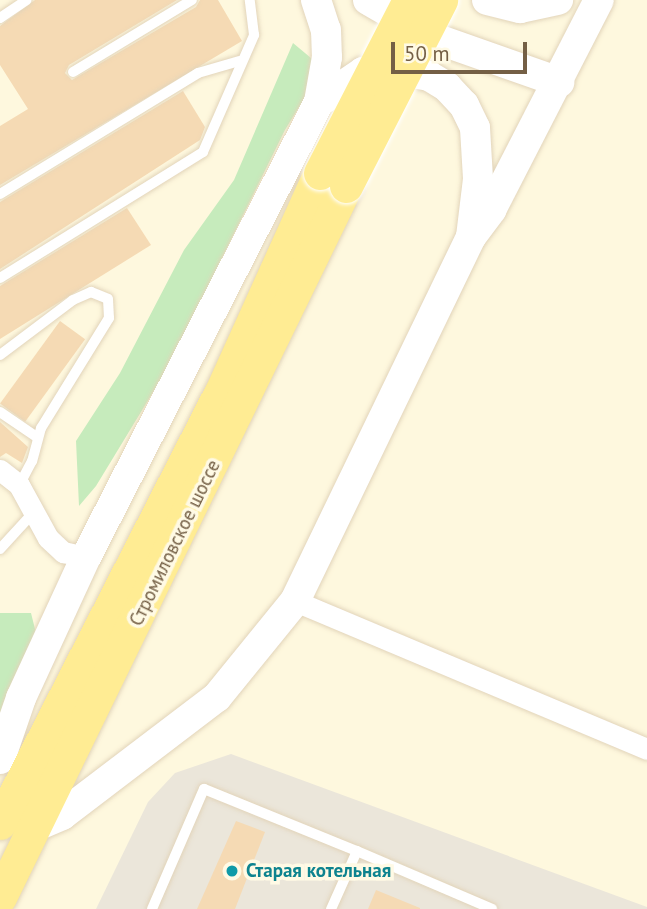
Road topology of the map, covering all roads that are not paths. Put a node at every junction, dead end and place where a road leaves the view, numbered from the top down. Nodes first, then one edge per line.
1 (27, 0) edge
2 (192, 0) edge
3 (250, 0) edge
4 (316, 0) edge
5 (368, 0) edge
6 (401, 0) edge
7 (409, 0) edge
8 (440, 0) edge
9 (487, 0) edge
10 (558, 0) edge
11 (599, 0) edge
12 (0, 18) edge
13 (239, 61) junction
14 (73, 72) dead end
15 (559, 82) junction
16 (318, 102) junction
17 (333, 179) junction
18 (0, 194) edge
19 (471, 237) junction
20 (0, 278) edge
21 (0, 355) edge
22 (0, 412) edge
23 (38, 438) junction
24 (0, 470) edge
25 (19, 485) junction
26 (33, 513) junction
27 (0, 549) edge
28 (86, 557) junction
29 (295, 601) junction
30 (647, 749) edge
31 (0, 759) edge
32 (0, 822) edge
33 (39, 825) junction
34 (357, 851) junction
35 (0, 897) edge
36 (152, 909) edge
37 (331, 909) edge
38 (492, 909) edge

1 - 12 lane
2 - 14 lane
3 - 13 lane
4 - 16 main road
5 - 15 main road
6 - 15 main road
7 - 17 main road, bridge
8 - 17 main road, bridge
9 - 10 main road
11 - 15 main road
13 - 18 lane
13 - 20 lane
15 - 19 main road
16 - 19 main road
16 - 28 main road
17 - 32 main road, Стромиловское шоссе
17 - 33 main road, Стромиловское шоссе
19 - 29 main road
21 - 23 lane
22 - 23 lane
23 - 25 lane
24 - 25 street
25 - 26 street
26 - 27 lane
26 - 28 street
28 - 31 main road
29 - 30 street
29 - 33 main road
33 - 35 main road, Стромиловское шоссе
34 - 36 lane
34 - 37 lane
34 - 38 lane

